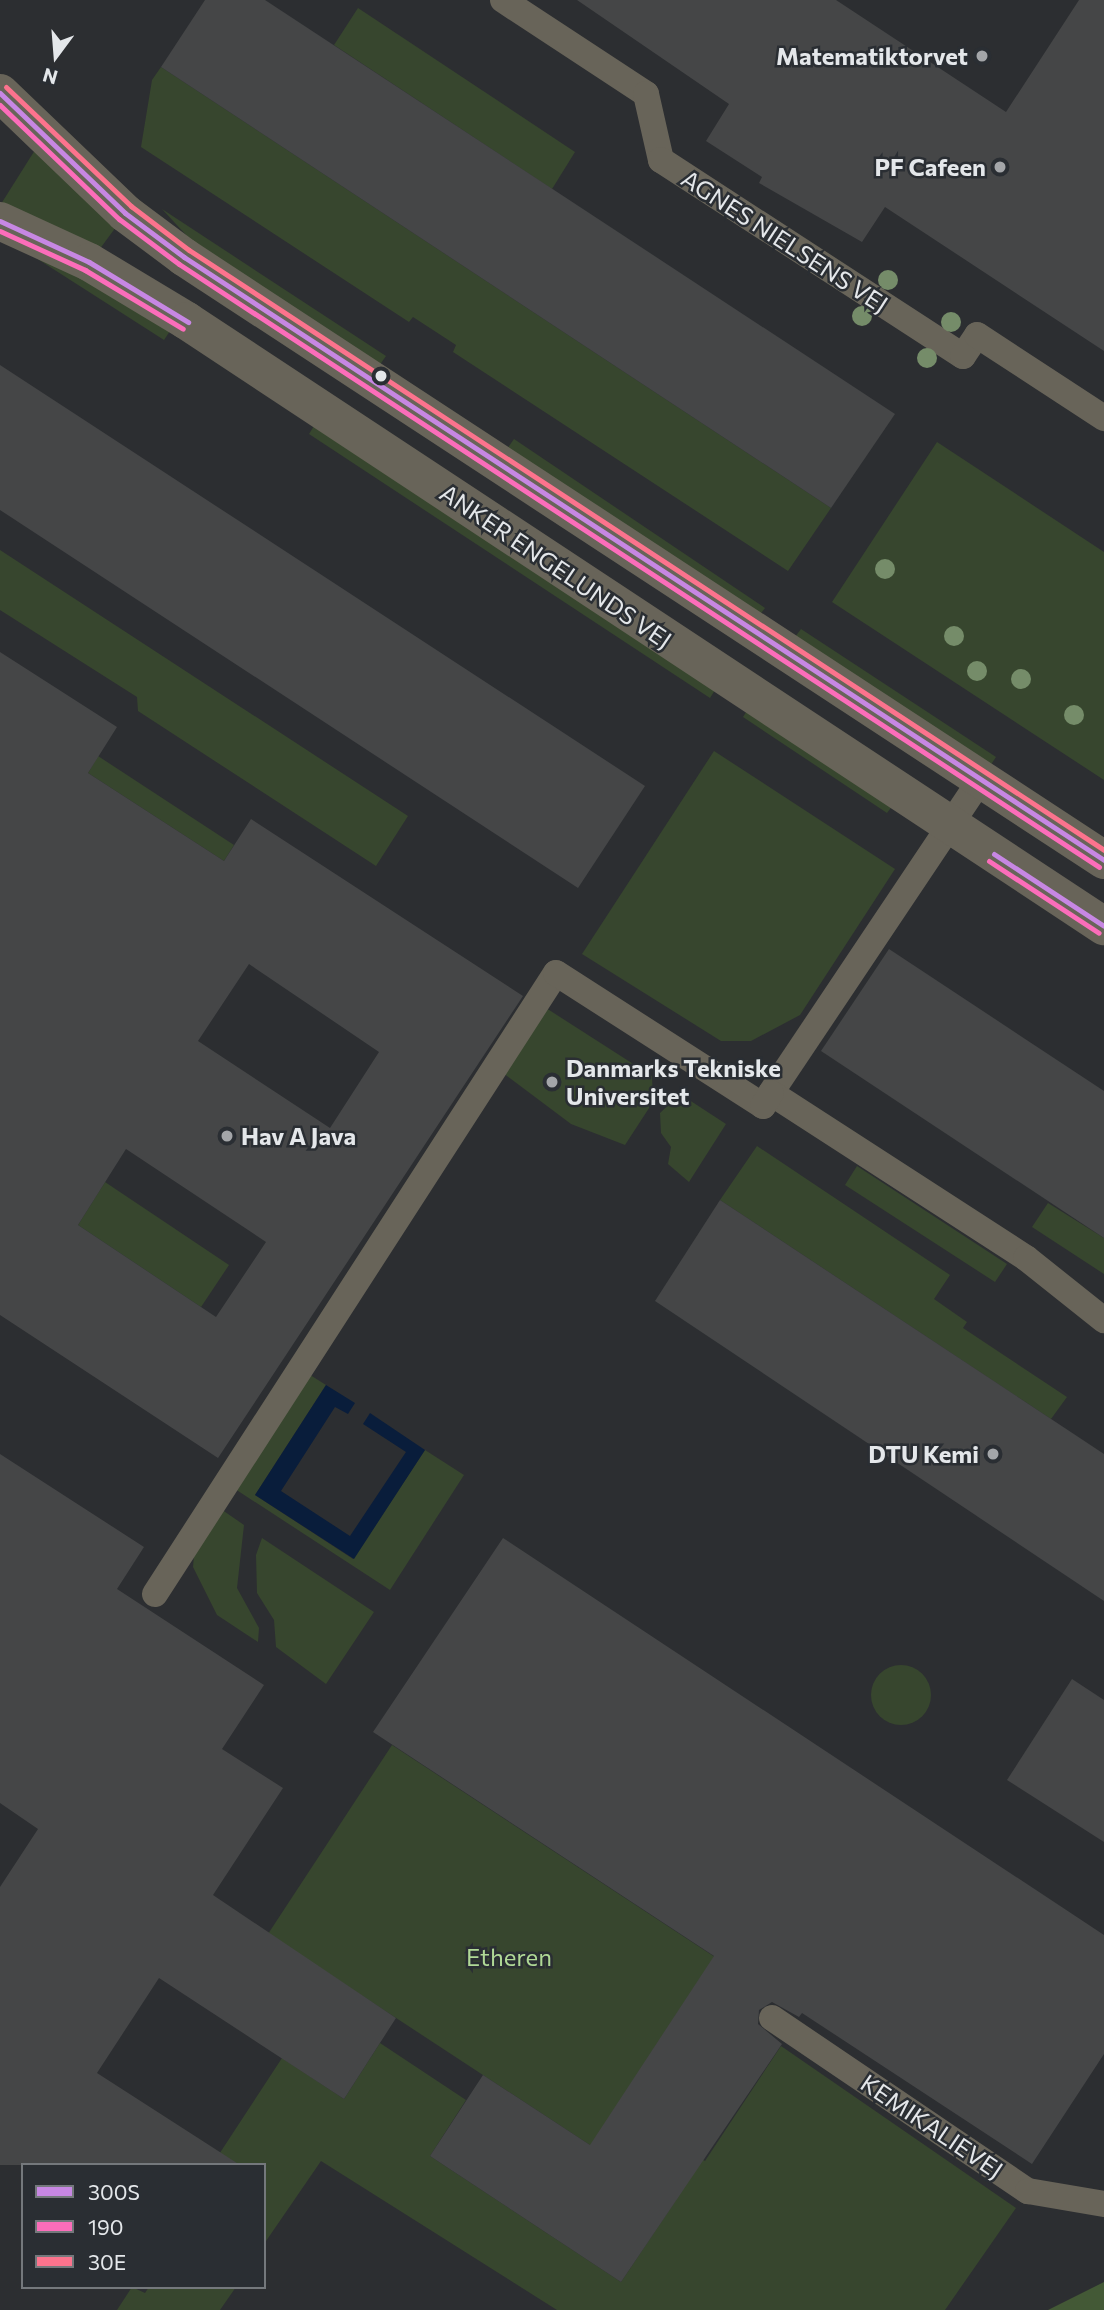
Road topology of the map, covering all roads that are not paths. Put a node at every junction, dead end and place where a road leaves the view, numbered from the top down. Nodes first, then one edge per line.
1 (503, 0) edge
2 (0, 93) edge
3 (0, 221) edge
4 (1104, 418) edge
5 (981, 779) junction
6 (951, 825) junction
7 (1104, 860) edge
8 (1104, 926) edge
9 (771, 1093) junction
10 (1104, 1320) edge
11 (155, 1594) dead end
12 (772, 2018) dead end
13 (1104, 2204) edge

1 - 4 lane, AGNES NIELSENS VEJ
2 - 5 street
3 - 6 street, ANKER ENGELUNDS VEJ
5 - 6 lane
5 - 7 street
6 - 8 street, ANKER ENGELUNDS VEJ
6 - 9 lane
9 - 10 lane
9 - 11 lane
12 - 13 lane, KEMIKALIEVEJ

